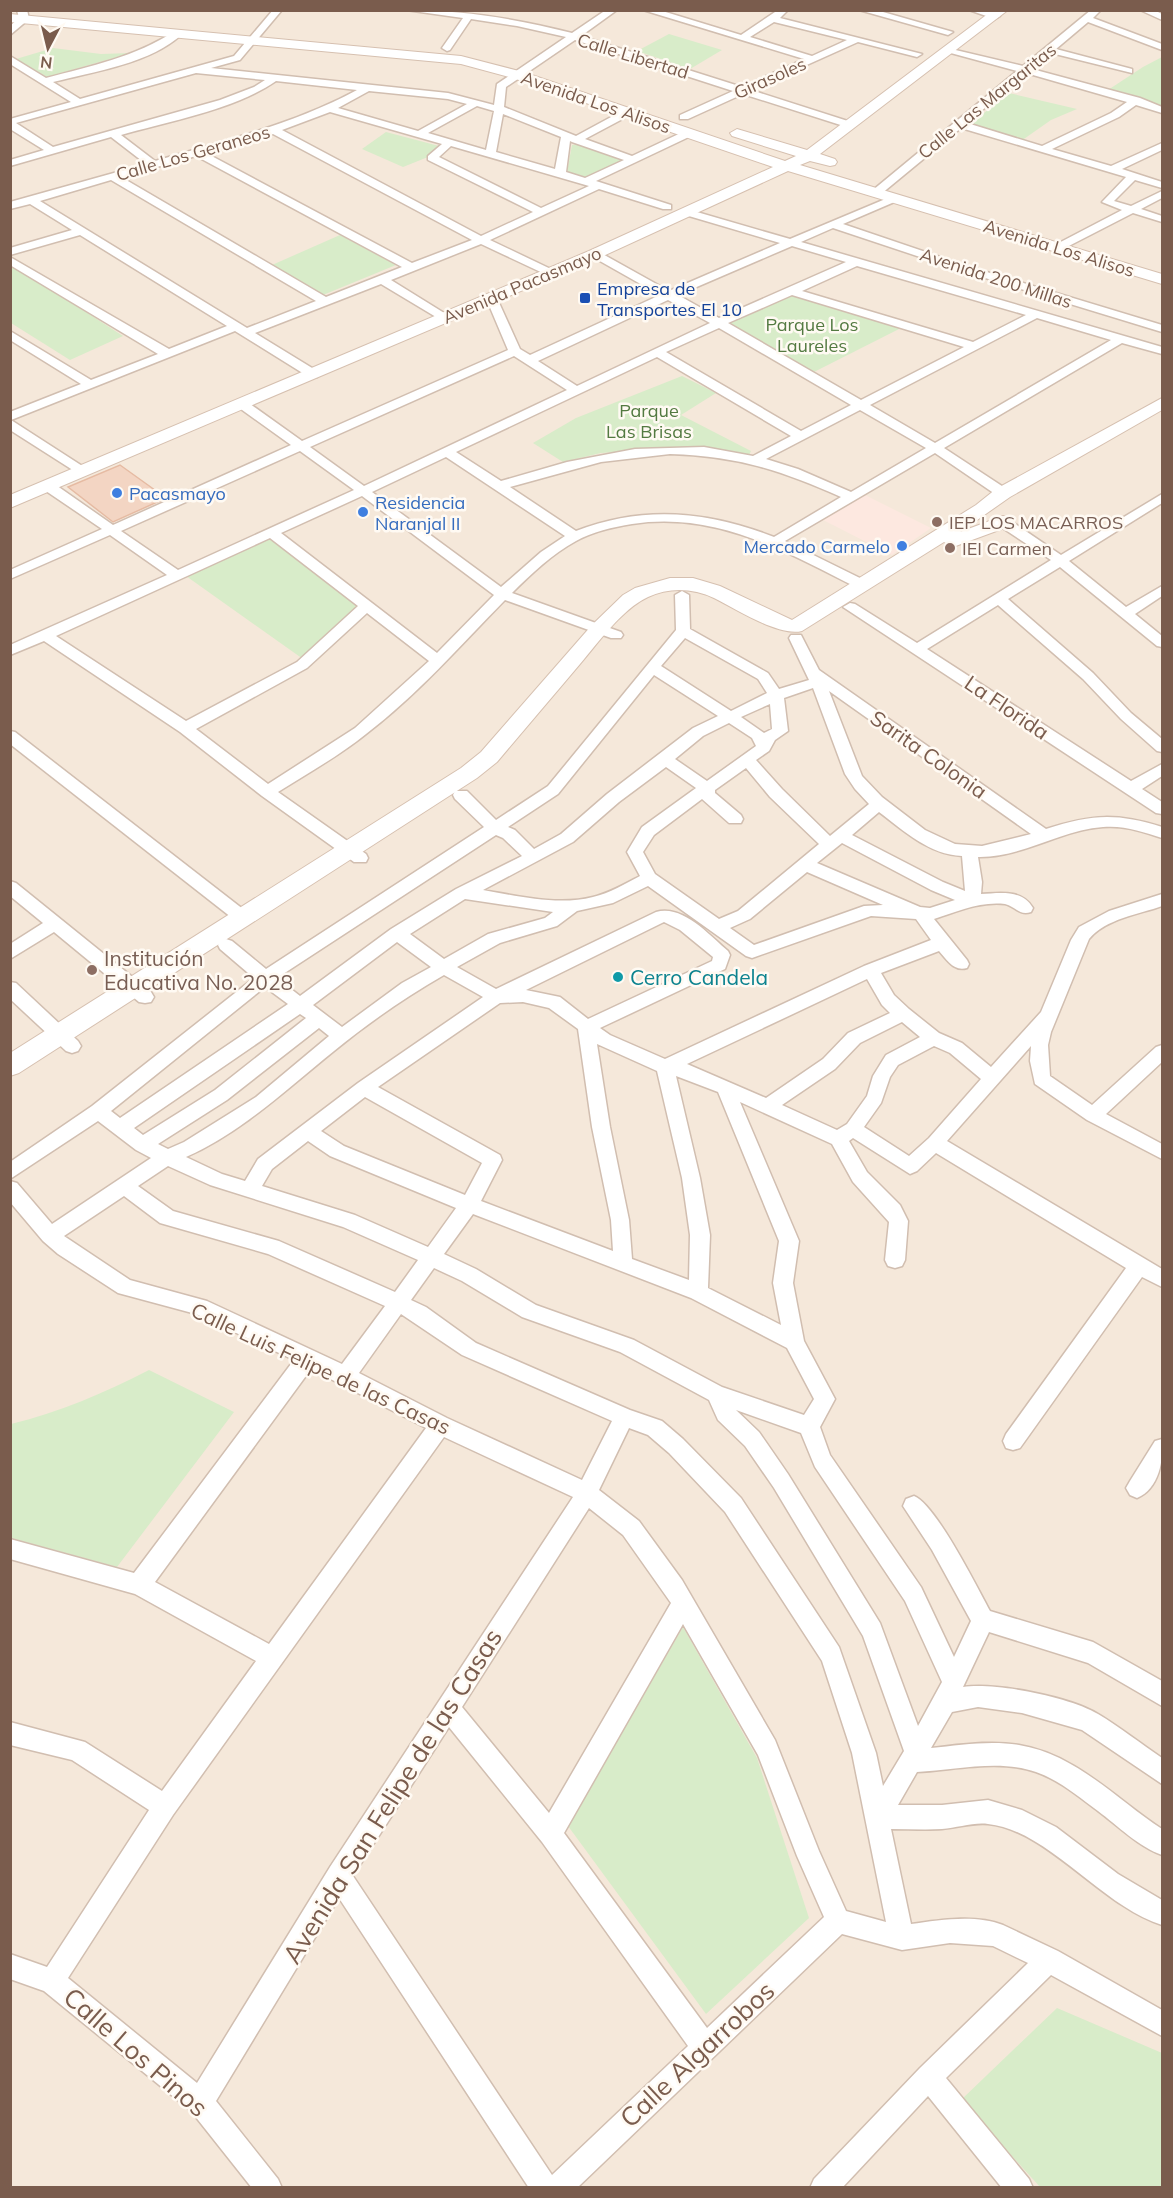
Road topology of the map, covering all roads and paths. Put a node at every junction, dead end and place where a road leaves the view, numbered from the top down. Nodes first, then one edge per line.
1 (49, 10) edge
2 (278, 10) edge
3 (410, 10) edge
4 (514, 10) edge
5 (613, 10) edge
6 (647, 10) edge
7 (694, 10) edge
8 (785, 10) edge
9 (863, 10) edge
10 (1097, 10) edge
11 (1144, 10) edge
12 (999, 13) edge
13 (19, 16) edge
14 (469, 16) junction
15 (1162, 17) edge
16 (774, 18) junction
17 (966, 18) edge
18 (1087, 19) junction
19 (499, 20) junction
20 (680, 20) junction
21 (10, 32) edge
22 (178, 33) junction
23 (258, 36) junction
24 (574, 37) junction
25 (743, 38) junction
26 (857, 39) junction
27 (1162, 47) edge
28 (447, 48) junction
29 (925, 49) junction
30 (950, 50) junction
31 (1049, 50) junction
32 (10, 59) edge
33 (813, 59) junction
34 (900, 68) dead end
35 (197, 70) junction
36 (1024, 70) junction
37 (523, 71) junction
38 (1129, 71) dead end
39 (273, 78) junction
40 (45, 81) junction
41 (369, 87) junction
42 (742, 91) junction
43 (1136, 100) junction
44 (78, 102) junction
45 (476, 103) junction
46 (847, 106) dead end
47 (499, 109) junction
48 (328, 110) junction
49 (1162, 110) edge
50 (628, 112) junction
51 (684, 117) junction
52 (830, 119) junction
53 (10, 123) edge
54 (705, 123) dead end
55 (959, 124) junction
56 (850, 125) junction
57 (274, 130) junction
58 (726, 130) dead end
59 (689, 133) junction
60 (112, 134) junction
61 (419, 134) junction
62 (571, 138) junction
63 (449, 142) junction
64 (1162, 146) edge
65 (790, 149) junction
66 (1043, 149) junction
67 (52, 151) junction
68 (196, 152) junction
69 (490, 154) junction
70 (810, 155) junction
71 (634, 160) junction
72 (767, 160) junction
73 (10, 163) edge
74 (154, 165) junction
75 (786, 166) junction
76 (1112, 170) junction
77 (560, 174) junction
78 (1132, 176) junction
79 (113, 177) junction
80 (890, 181) junction
81 (586, 182) junction
82 (1162, 185) edge
83 (598, 186) junction
84 (877, 192) junction
85 (1162, 194) edge
86 (10, 195) edge
87 (895, 198) junction
88 (21, 203) edge
89 (668, 207) junction
90 (1130, 210) junction
91 (541, 212) junction
92 (686, 212) junction
93 (1162, 219) edge
94 (831, 224) junction
95 (81, 231) junction
96 (1074, 239) junction
97 (481, 240) junction
98 (789, 242) junction
99 (1057, 248) junction
100 (10, 252) edge
101 (595, 254) junction
102 (10, 260) edge
103 (856, 262) junction
104 (535, 265) junction
105 (408, 266) junction
106 (1162, 267) edge
107 (963, 268) junction
108 (551, 273) junction
109 (380, 278) junction
110 (1162, 279) edge
111 (940, 286) junction
112 (791, 291) junction
113 (669, 295) junction
114 (492, 298) junction
115 (323, 300) junction
116 (437, 314) junction
117 (1035, 315) junction
118 (719, 322) junction
119 (243, 329) junction
120 (1162, 329) edge
121 (10, 334) edge
122 (1121, 339) junction
123 (973, 346) junction
124 (516, 351) junction
125 (1162, 351) edge
126 (657, 352) junction
127 (166, 353) junction
128 (530, 360) junction
129 (298, 363) junction
130 (314, 374) junction
131 (89, 384) junction
132 (575, 390) junction
133 (1162, 403) edge
134 (242, 404) junction
135 (860, 405) junction
136 (10, 417) edge
137 (10, 424) edge
138 (800, 436) junction
139 (301, 446) junction
140 (933, 448) junction
141 (446, 451) junction
142 (754, 460) junction
143 (69, 461) junction
144 (84, 471) junction
145 (10, 486) edge
146 (48, 486) junction
147 (500, 486) junction
148 (363, 491) junction
149 (1003, 493) junction
150 (850, 496) junction
151 (1162, 498) edge
152 (10, 502) edge
153 (983, 509) junction
154 (1003, 522) junction
155 (111, 530) junction
156 (272, 533) junction
157 (575, 536) junction
158 (774, 542) junction
159 (1061, 561) junction
160 (10, 575) edge
161 (178, 576) junction
162 (861, 584) junction
163 (1162, 590) edge
164 (502, 594) junction
165 (682, 595) junction
166 (999, 599) junction
167 (366, 607) junction
168 (850, 607) junction
169 (1124, 614) junction
170 (683, 631) junction
171 (608, 632) junction
172 (45, 635) junction
173 (796, 638) junction
174 (1162, 643) edge
175 (917, 649) junction
176 (10, 651) edge
177 (438, 661) junction
178 (652, 667) junction
179 (816, 678) junction
180 (776, 695) junction
181 (729, 716) junction
182 (185, 728) junction
183 (11, 736) edge
184 (764, 747) junction
185 (1162, 747) edge
186 (664, 759) junction
187 (747, 759) junction
188 (1162, 769) edge
189 (706, 788) junction
190 (1132, 788) junction
191 (267, 792) junction
192 (461, 795) junction
193 (880, 803) junction
194 (1162, 809) edge
195 (735, 819) dead end
196 (495, 828) junction
197 (1162, 832) edge
198 (1043, 835) junction
199 (834, 839) junction
200 (969, 850) junction
201 (353, 854) junction
202 (533, 858) junction
203 (804, 864) junction
204 (649, 878) junction
205 (10, 887) edge
206 (462, 893) junction
207 (972, 900) junction
208 (1162, 900) edge
209 (573, 906) junction
210 (1025, 908) dead end
211 (922, 915) junction
212 (242, 917) junction
213 (54, 924) junction
214 (717, 927) junction
215 (397, 933) junction
216 (942, 943) junction
217 (226, 945) junction
218 (10, 953) edge
219 (962, 964) dead end
220 (443, 967) junction
221 (870, 970) junction
222 (265, 978) junction
223 (10, 988) edge
224 (139, 992) junction
225 (496, 997) junction
226 (300, 1005) junction
227 (903, 1014) junction
228 (1046, 1017) junction
229 (319, 1018) junction
230 (585, 1027) junction
231 (342, 1036) junction
232 (933, 1038) junction
233 (66, 1040) junction
234 (1162, 1052) edge
235 (10, 1066) edge
236 (665, 1067) junction
237 (991, 1077) junction
238 (10, 1086) edge
239 (725, 1087) junction
240 (364, 1088) junction
241 (768, 1106) junction
242 (98, 1111) junction
243 (1093, 1115) junction
244 (120, 1128) junction
245 (309, 1132) junction
246 (845, 1134) junction
247 (934, 1143) junction
248 (142, 1145) junction
249 (1162, 1152) edge
250 (167, 1157) junction
251 (10, 1172) edge
252 (124, 1186) junction
253 (10, 1188) edge
254 (250, 1190) junction
255 (469, 1204) junction
256 (51, 1235) junction
257 (431, 1257) junction
258 (895, 1260) dead end
259 (623, 1262) junction
260 (1140, 1264) junction
261 (1162, 1279) edge
262 (698, 1292) junction
263 (395, 1304) junction
264 (794, 1342) junction
265 (308, 1357) junction
266 (345, 1376) junction
267 (716, 1394) junction
268 (624, 1417) junction
269 (440, 1425) junction
270 (809, 1426) junction
271 (1013, 1441) dead end
272 (1162, 1448) edge
273 (1137, 1488) dead end
274 (587, 1493) junction
275 (914, 1506) dead end
276 (10, 1550) edge
277 (139, 1585) junction
278 (683, 1603) junction
279 (983, 1620) junction
280 (271, 1657) junction
281 (949, 1692) junction
282 (1162, 1695) edge
283 (447, 1707) junction
284 (10, 1733) edge
285 (913, 1756) junction
286 (1162, 1772) edge
287 (165, 1807) junction
288 (878, 1817) junction
289 (550, 1834) junction
290 (1162, 1843) edge
291 (339, 1876) junction
292 (1162, 1913) edge
293 (838, 1921) junction
294 (902, 1938) junction
295 (1049, 1960) junction
296 (10, 1966) edge
297 (52, 1981) junction
298 (1162, 2024) edge
299 (705, 2047) junction
300 (929, 2078) junction
301 (200, 2102) junction
302 (269, 2187) edge
303 (545, 2187) edge
304 (556, 2187) edge
305 (823, 2187) edge
306 (1020, 2187) edge

1 - 23 street, Avenida Los Alisos
2 - 23 street
3 - 14 street, Calle Libertad
4 - 19 street
5 - 24 street
6 - 20 street
7 - 20 street
8 - 16 street
9 - 17 street
10 - 18 street, Calle Las Margaritas
11 - 15 street
12 - 17 street
12 - 30 street, Avenida Pacasmayo
13 - 21 street
13 - 22 street, Avenida Los Alisos
14 - 19 street, Calle Libertad
14 - 28 street
16 - 25 street
16 - 26 street
17 - 29 street
18 - 27 street
18 - 31 street, Calle Las Margaritas
19 - 24 street, Calle Libertad
20 - 25 street
22 - 23 street, Avenida Los Alisos
22 - 40 street
23 - 28 street, Avenida Los Alisos
23 - 35 street
23 - 37 street, Avenida Los Alisos
24 - 37 street
24 - 42 street, Calle Libertad
25 - 33 street
26 - 29 street
26 - 33 street, Girasoles
28 - 37 street, Avenida Los Alisos
29 - 34 street
30 - 36 street
30 - 56 street, Avenida Pacasmayo
31 - 36 street, Calle Las Margaritas
31 - 38 street
32 - 40 street
33 - 42 street, Girasoles
35 - 39 street
35 - 44 street
36 - 43 street
36 - 55 street, Calle Las Margaritas
37 - 47 street
37 - 50 street, Avenida Los Alisos
37 - 51 street, Avenida Los Alisos
39 - 41 street
39 - 60 street
40 - 44 street
41 - 45 street
41 - 48 street, Calle Los Geraneos
42 - 51 street, Girasoles
42 - 52 street, Calle Libertad
43 - 49 street
43 - 66 street
44 - 53 street
45 - 47 street
45 - 61 street
46 - 52 street, Avenida Pacasmayo
47 - 62 street
47 - 69 street
48 - 57 street, Calle Los Geraneos
48 - 61 street
50 - 59 street, Avenida Los Alisos
50 - 62 street
51 - 54 street, Avenida Los Alisos
52 - 56 street, Calle Libertad
52 - 65 street, Avenida Pacasmayo
53 - 67 street
55 - 66 street
55 - 80 street, Calle Las Margaritas
56 - 70 street, Avenida Pacasmayo
57 - 68 street, Calle Los Geraneos
57 - 97 street
58 - 65 street, Avenida Los Alisos
59 - 71 street
59 - 72 street, Avenida Los Alisos
60 - 67 street
60 - 74 street
61 - 63 street
62 - 71 street
62 - 77 street
63 - 69 street
63 - 91 street
64 - 76 street
65 - 70 street, Avenida Los Alisos
65 - 72 street, Avenida Pacasmayo
66 - 76 street
67 - 73 street
68 - 74 street, Calle Los Geraneos
68 - 105 street
69 - 77 street
70 - 75 street, Avenida Pacasmayo
70 - 80 street, Avenida Los Alisos
71 - 81 street
72 - 75 street, Avenida Los Alisos
72 - 89 street, Avenida Pacasmayo
74 - 79 street, Calle Los Geraneos
75 - 84 street, Avenida Los Alisos
75 - 92 street, Avenida Pacasmayo
76 - 78 street
77 - 81 street
78 - 82 street
78 - 90 street
79 - 88 street, Calle Los Geraneos
79 - 115 street
80 - 84 street, Calle Las Margaritas
80 - 96 street, Avenida Los Alisos
81 - 83 street
83 - 89 street
83 - 91 street
84 - 87 street, Avenida Los Alisos
85 - 90 street
86 - 88 street
87 - 94 street
87 - 99 street, Avenida Los Alisos
88 - 95 street
89 - 104 street, Avenida Pacasmayo
90 - 93 street
90 - 96 street
91 - 97 street
92 - 98 street
92 - 101 street, Avenida Pacasmayo
94 - 98 street
94 - 107 street, Avenida 200 Millas
95 - 100 street
95 - 119 street
96 - 99 street
96 - 106 street, Avenida Los Alisos
97 - 104 street
97 - 105 street
98 - 103 street
98 - 113 street
99 - 110 street, Avenida Los Alisos
101 - 108 street, Avenida Pacasmayo
101 - 113 street
102 - 127 street
103 - 111 street
103 - 112 street
104 - 108 street
104 - 116 street, Avenida Pacasmayo
105 - 109 street
107 - 111 street
107 - 120 street, Avenida 200 Millas
108 - 114 street, Avenida Pacasmayo
109 - 115 street
109 - 116 street
111 - 117 street
112 - 118 street
112 - 123 street
113 - 118 street
113 - 128 street
114 - 116 street, Avenida Pacasmayo
114 - 124 street
115 - 119 street
116 - 129 street, Avenida Pacasmayo
116 - 130 street, Avenida Pacasmayo
117 - 122 street
117 - 123 street
118 - 126 street
118 - 135 street
119 - 127 street
119 - 129 street
121 - 131 street
122 - 125 street
122 - 140 street
123 - 135 street
124 - 128 street
124 - 139 street
126 - 132 street
126 - 138 street
127 - 131 street
128 - 132 street
129 - 130 street
129 - 143 street, Avenida Pacasmayo
130 - 134 street, Avenida Pacasmayo
131 - 136 street
132 - 141 street
133 - 149 street
134 - 139 street
134 - 144 street, Avenida Pacasmayo
135 - 138 street
135 - 140 street
137 - 143 street
138 - 142 street
139 - 148 street
139 - 155 street
140 - 149 street
140 - 150 street
141 - 147 street
141 - 148 street
142 - 147 street
142 - 150 street
143 - 144 street
143 - 145 street, Avenida Pacasmayo
144 - 146 street, Avenida Pacasmayo
146 - 152 street, Avenida Pacasmayo
146 - 155 street
147 - 157 street
148 - 156 street
148 - 164 street
149 - 153 street
150 - 158 street
151 - 159 street
153 - 154 street
153 - 162 street
154 - 159 street
154 - 168 street
155 - 160 street
155 - 161 street
156 - 161 street
156 - 167 street
157 - 158 street
157 - 164 street
158 - 162 street
159 - 166 street
159 - 169 street
161 - 172 street
162 - 171 street
163 - 169 street
164 - 171 street
164 - 177 street
165 - 170 street
165 - 171 street
165 - 173 street
166 - 175 street
166 - 185 street
167 - 177 street
167 - 182 street
168 - 173 street
168 - 175 street, La Florida
169 - 174 street
170 - 178 street
170 - 180 street
171 - 192 street
171 - 201 street
172 - 176 street
172 - 182 street
173 - 179 street
175 - 190 street, La Florida
177 - 191 street
178 - 181 street
178 - 196 street
179 - 180 street
179 - 193 street
179 - 198 street, Sarita Colonia
180 - 181 street
180 - 184 street
181 - 184 street
181 - 186 street
182 - 191 street
183 - 212 street
184 - 187 street
186 - 189 street
186 - 202 street
187 - 189 street
187 - 199 street
188 - 190 street
189 - 195 street
189 - 204 street
190 - 194 street, La Florida
191 - 201 street
192 - 196 street
192 - 201 street
193 - 199 street
193 - 200 street
196 - 202 street
196 - 222 street
197 - 198 street
198 - 200 street
199 - 203 street
199 - 207 street
200 - 207 street
201 - 212 street
201 - 217 street
202 - 206 street
203 - 211 street
203 - 214 street
204 - 209 street
204 - 214 street
205 - 213 street
206 - 209 street
206 - 215 street
207 - 210 street
207 - 211 street
208 - 228 street
209 - 220 street
211 - 214 street
211 - 216 street
212 - 224 street
213 - 218 street
213 - 224 street
215 - 220 street
215 - 226 street
216 - 219 street
216 - 221 street
217 - 222 street
217 - 224 street
220 - 225 street
220 - 231 street
221 - 227 street
221 - 236 street
222 - 226 street
222 - 242 street
223 - 233 street
224 - 233 street
225 - 230 street
225 - 230 street
225 - 240 street
226 - 229 street
226 - 244 street
227 - 232 street
227 - 241 street
228 - 237 street
228 - 243 street
229 - 231 street
229 - 248 street
230 - 236 street
230 - 259 street
231 - 250 street
232 - 237 street
232 - 246 street
233 - 235 street
233 - 238 street
234 - 243 street
236 - 239 street
236 - 262 street
237 - 247 street
239 - 241 street
239 - 264 street
240 - 245 street
240 - 255 street
241 - 246 street
242 - 244 street
242 - 251 street
243 - 249 street
244 - 248 street
245 - 254 street
245 - 255 street
246 - 247 street
246 - 258 street
247 - 260 street
248 - 250 street
250 - 252 street
250 - 254 street
252 - 256 street
252 - 263 street
253 - 256 street, Calle Luis Felipe de las Casas
254 - 257 street
255 - 257 street
255 - 259 street
256 - 265 street, Calle Luis Felipe de las Casas
257 - 263 street
257 - 267 street
259 - 262 street
260 - 261 street
260 - 271 street
262 - 264 street
263 - 266 street
263 - 268 street
264 - 270 street
265 - 266 street, Calle Luis Felipe de las Casas
265 - 277 street
266 - 269 street, Calle Luis Felipe de las Casas
267 - 270 street
267 - 285 street
268 - 274 street, Avenida San Felipe de las Casas
268 - 288 street
269 - 274 street, Calle Luis Felipe de las Casas
269 - 280 street
270 - 281 street
272 - 273 street
274 - 278 street, Calle Luis Felipe de las Casas
274 - 283 street, Avenida San Felipe de las Casas
275 - 279 street
276 - 277 street
277 - 280 street
278 - 289 street
278 - 293 street, Calle Luis Felipe de las Casas
279 - 281 street
279 - 282 street
280 - 287 street
281 - 285 street
281 - 286 street
283 - 289 street
283 - 291 street, Avenida San Felipe de las Casas
284 - 287 street
285 - 288 street
285 - 290 street
287 - 297 street
288 - 292 street
288 - 294 street
289 - 299 street
291 - 301 street, Avenida San Felipe de las Casas
291 - 303 street
293 - 294 street
293 - 299 street, Calle Algarrobos
294 - 295 street
295 - 298 street
295 - 300 street
296 - 297 street, Calle Los Pinos
297 - 301 street, Calle Los Pinos
299 - 304 street, Calle Algarrobos
300 - 305 street
300 - 306 street
301 - 302 street, Calle Los Pinos

